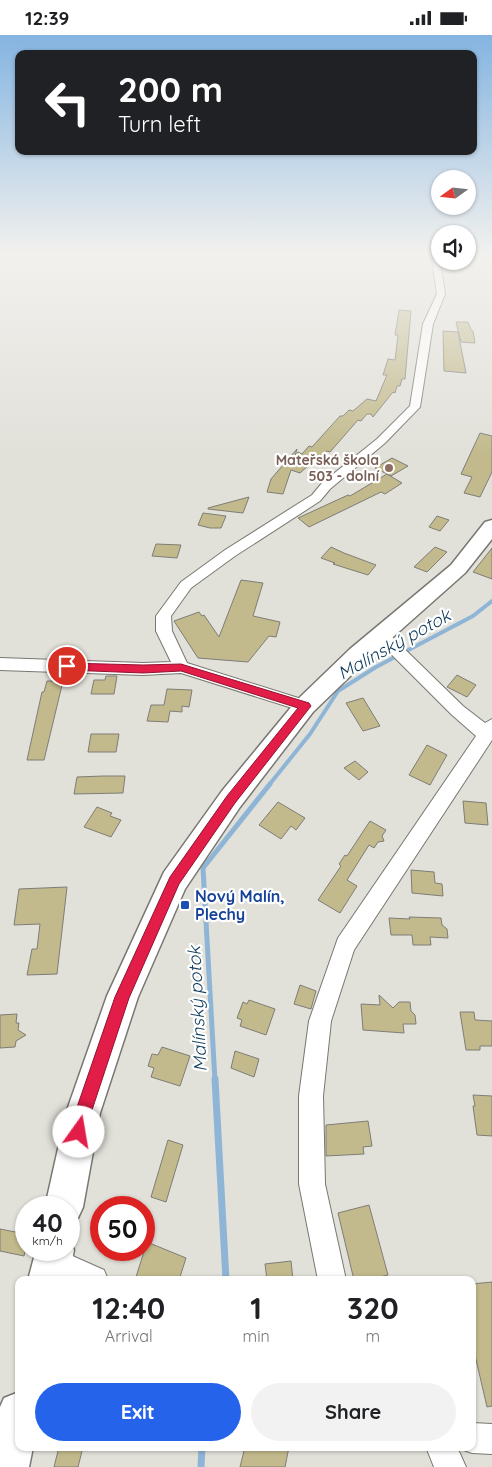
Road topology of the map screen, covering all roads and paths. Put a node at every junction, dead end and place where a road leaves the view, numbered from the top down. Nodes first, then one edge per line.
1 (429, 321) edge
2 (492, 526) edge
3 (393, 647) junction
4 (0, 664) edge
5 (181, 667) junction
6 (306, 706) junction
7 (489, 730) edge
8 (66, 1196) edge
9 (52, 1264) edge
10 (84, 1276) edge
11 (331, 1276) edge
12 (15, 1431) edge
13 (476, 1438) edge
14 (492, 1439) edge
15 (443, 1451) edge
16 (7, 1467) edge
17 (450, 1467) edge

1 - 5 street
2 - 3 main road
3 - 6 main road
3 - 7 street
4 - 5 street
5 - 6 street
6 - 8 main road
7 - 11 street
9 - 10 street
12 - 16 main road
13 - 14 street
15 - 17 street

